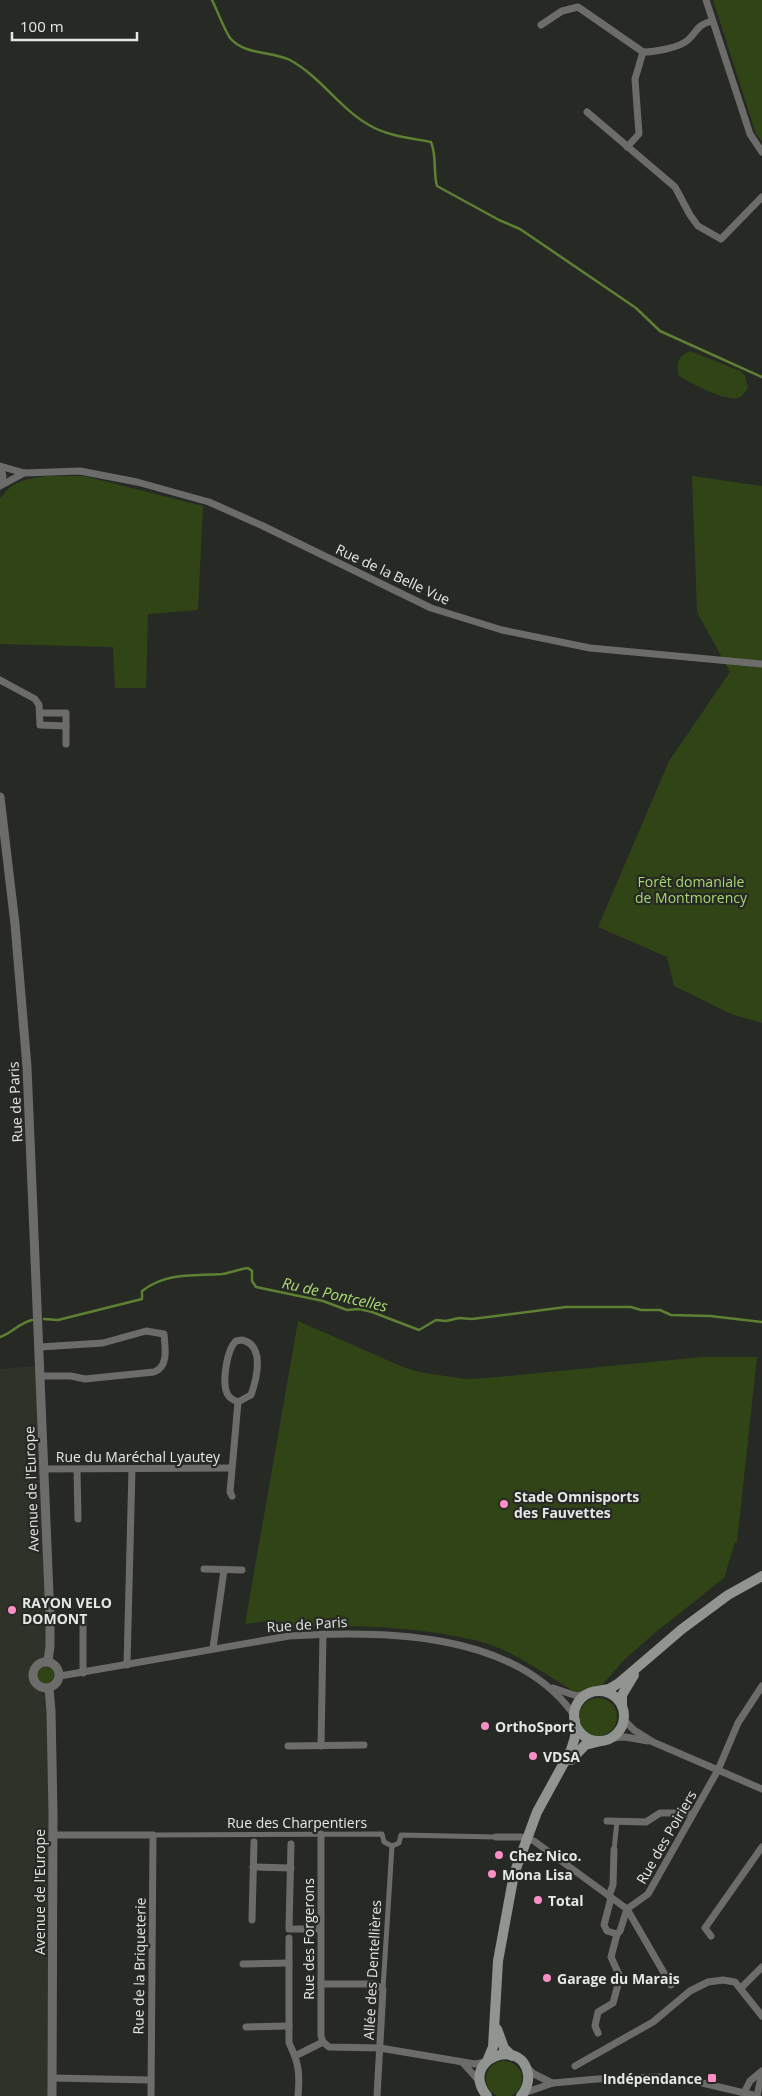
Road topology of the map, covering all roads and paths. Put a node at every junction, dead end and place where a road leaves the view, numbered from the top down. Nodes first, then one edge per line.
1 (706, 0) edge
2 (712, 21) junction
3 (541, 25) dead end
4 (643, 52) junction
5 (587, 112) dead end
6 (627, 147) junction
7 (762, 152) edge
8 (762, 197) edge
9 (0, 468) edge
10 (24, 473) junction
11 (0, 484) edge
12 (762, 664) edge
13 (0, 680) edge
14 (40, 713) junction
15 (66, 726) junction
16 (66, 744) dead end
17 (0, 797) edge
18 (37, 1316) joint
19 (40, 1347) junction
20 (41, 1376) junction
21 (238, 1402) junction
22 (132, 1468) junction
23 (231, 1468) junction
24 (44, 1469) junction
25 (77, 1470) junction
26 (232, 1496) dead end
27 (78, 1519) dead end
28 (204, 1569) dead end
29 (224, 1570) junction
30 (242, 1570) dead end
31 (762, 1576) edge
32 (83, 1615) dead end
33 (323, 1634) junction
34 (212, 1648) junction
35 (48, 1661) junction
36 (128, 1665) junction
37 (637, 1670) junction
38 (83, 1673) junction
39 (60, 1676) junction
40 (548, 1686) junction
41 (762, 1686) edge
42 (49, 1688) junction
43 (594, 1692) junction
44 (622, 1706) junction
45 (575, 1718) junction
46 (624, 1720) junction
47 (606, 1739) junction
48 (653, 1742) junction
49 (288, 1746) dead end
50 (321, 1746) junction
51 (364, 1746) dead end
52 (718, 1770) junction
53 (762, 1789) edge
54 (693, 1814) junction
55 (607, 1821) dead end
56 (617, 1821) junction
57 (321, 1834) junction
58 (52, 1835) junction
59 (153, 1835) junction
60 (496, 1837) joint
61 (529, 1839) junction
62 (254, 1842) dead end
63 (291, 1844) dead end
64 (392, 1846) junction
65 (762, 1847) edge
66 (614, 1850) joint
67 (254, 1866) junction
68 (291, 1868) junction
69 (610, 1897) junction
70 (627, 1909) junction
71 (252, 1920) dead end
72 (320, 1929) junction
73 (617, 1934) junction
74 (711, 1936) dead end
75 (289, 1938) dead end
76 (289, 1963) junction
77 (243, 1964) dead end
78 (762, 1967) edge
79 (321, 1984) junction
80 (671, 1985) dead end
81 (741, 1988) junction
82 (383, 1989) junction
83 (495, 2014) junction
84 (762, 2016) edge
85 (246, 2026) dead end
86 (289, 2026) junction
87 (598, 2033) dead end
88 (323, 2042) junction
89 (380, 2048) junction
90 (295, 2056) junction
91 (512, 2056) junction
92 (460, 2061) junction
93 (487, 2061) junction
94 (524, 2065) junction
95 (575, 2066) dead end
96 (762, 2072) edge
97 (52, 2078) junction
98 (151, 2080) junction
99 (553, 2083) junction
100 (483, 2091) edge
101 (522, 2094) edge
102 (746, 2094) edge
103 (52, 2096) edge
104 (151, 2096) edge
105 (298, 2096) edge
106 (377, 2096) edge
107 (757, 2096) edge

1 - 2 street
2 - 4 street
2 - 7 street
3 - 4 street
4 - 6 street
5 - 6 street
6 - 8 street
9 - 10 street, Rue de la Belle Vue
9 - 11 street
10 - 11 street, Rue de la Belle Vue
10 - 12 street, Rue de la Belle Vue
13 - 14 street
14 - 15 street
14 - 15 street
15 - 16 street
17 - 18 street, Rue de Paris
18 - 19 street, Avenue de l'Europe
19 - 20 street, Avenue de l'Europe
19 - 20 street
20 - 24 street, Avenue de l'Europe
21 - 21 street
21 - 23 street
22 - 23 street, Rue du Maréchal Lyautey
22 - 25 street, Rue du Maréchal Lyautey
22 - 36 street
23 - 26 street
24 - 25 street, Rue du Maréchal Lyautey
24 - 35 street, Avenue de l'Europe
25 - 27 street
28 - 29 street
29 - 30 street
29 - 34 street
31 - 37 main road
32 - 38 street
33 - 34 street, Rue de Paris
33 - 40 street, Rue de Paris
33 - 50 street
34 - 36 street, Rue de Paris
35 - 39 street
35 - 42 street
36 - 38 street, Rue de Paris
37 - 43 main road
37 - 44 main road
38 - 39 street, Rue de Paris
39 - 42 street
40 - 43 street, Rue de Paris
40 - 45 street, Rue de Paris
41 - 52 street, Rue des Poiriers
42 - 58 street, Avenue de l'Europe
43 - 44 main road
43 - 45 main road
44 - 46 main road
45 - 47 main road
45 - 61 main road
46 - 47 main road
46 - 48 street
47 - 48 street
47 - 61 main road
48 - 52 street
49 - 50 street
50 - 51 street
52 - 53 street
52 - 54 street, Rue des Poiriers
54 - 56 street
54 - 70 street, Rue des Poiriers
55 - 56 street
56 - 66 street
57 - 59 street, Rue des Charpentiers
57 - 64 street, Rue des Charpentiers
57 - 72 street, Rue des Forgerons
58 - 59 street, Rue des Charpentiers
58 - 97 street, Avenue de l'Europe
59 - 98 street, Rue de la Briqueterie
60 - 61 street
60 - 64 street
61 - 69 street
61 - 83 main road
62 - 67 street
63 - 68 street
64 - 82 street, Allée des Dentellières
65 - 74 street
66 - 69 street
67 - 68 street
67 - 71 street
68 - 72 street
69 - 70 street
69 - 73 street
70 - 73 street
70 - 80 street
72 - 79 street, Rue des Forgerons
73 - 87 street
75 - 76 street
76 - 77 street
76 - 86 street
78 - 81 street
79 - 82 street
79 - 88 street, Rue des Forgerons
81 - 84 street
81 - 95 street
82 - 89 street, Allée des Dentellières
83 - 91 main road
83 - 93 main road
85 - 86 street
86 - 90 street
88 - 89 street
88 - 90 street
89 - 92 street
89 - 106 street, Allée des Dentellières
90 - 105 street
91 - 93 main road
91 - 94 main road
92 - 93 street
92 - 100 street
93 - 100 main road
94 - 99 street
94 - 101 main road
96 - 102 street
96 - 107 street
97 - 98 street
97 - 103 street, Avenue de l'Europe
98 - 104 street, Rue de la Briqueterie
99 - 101 street
99 - 102 street
102 - 107 street

